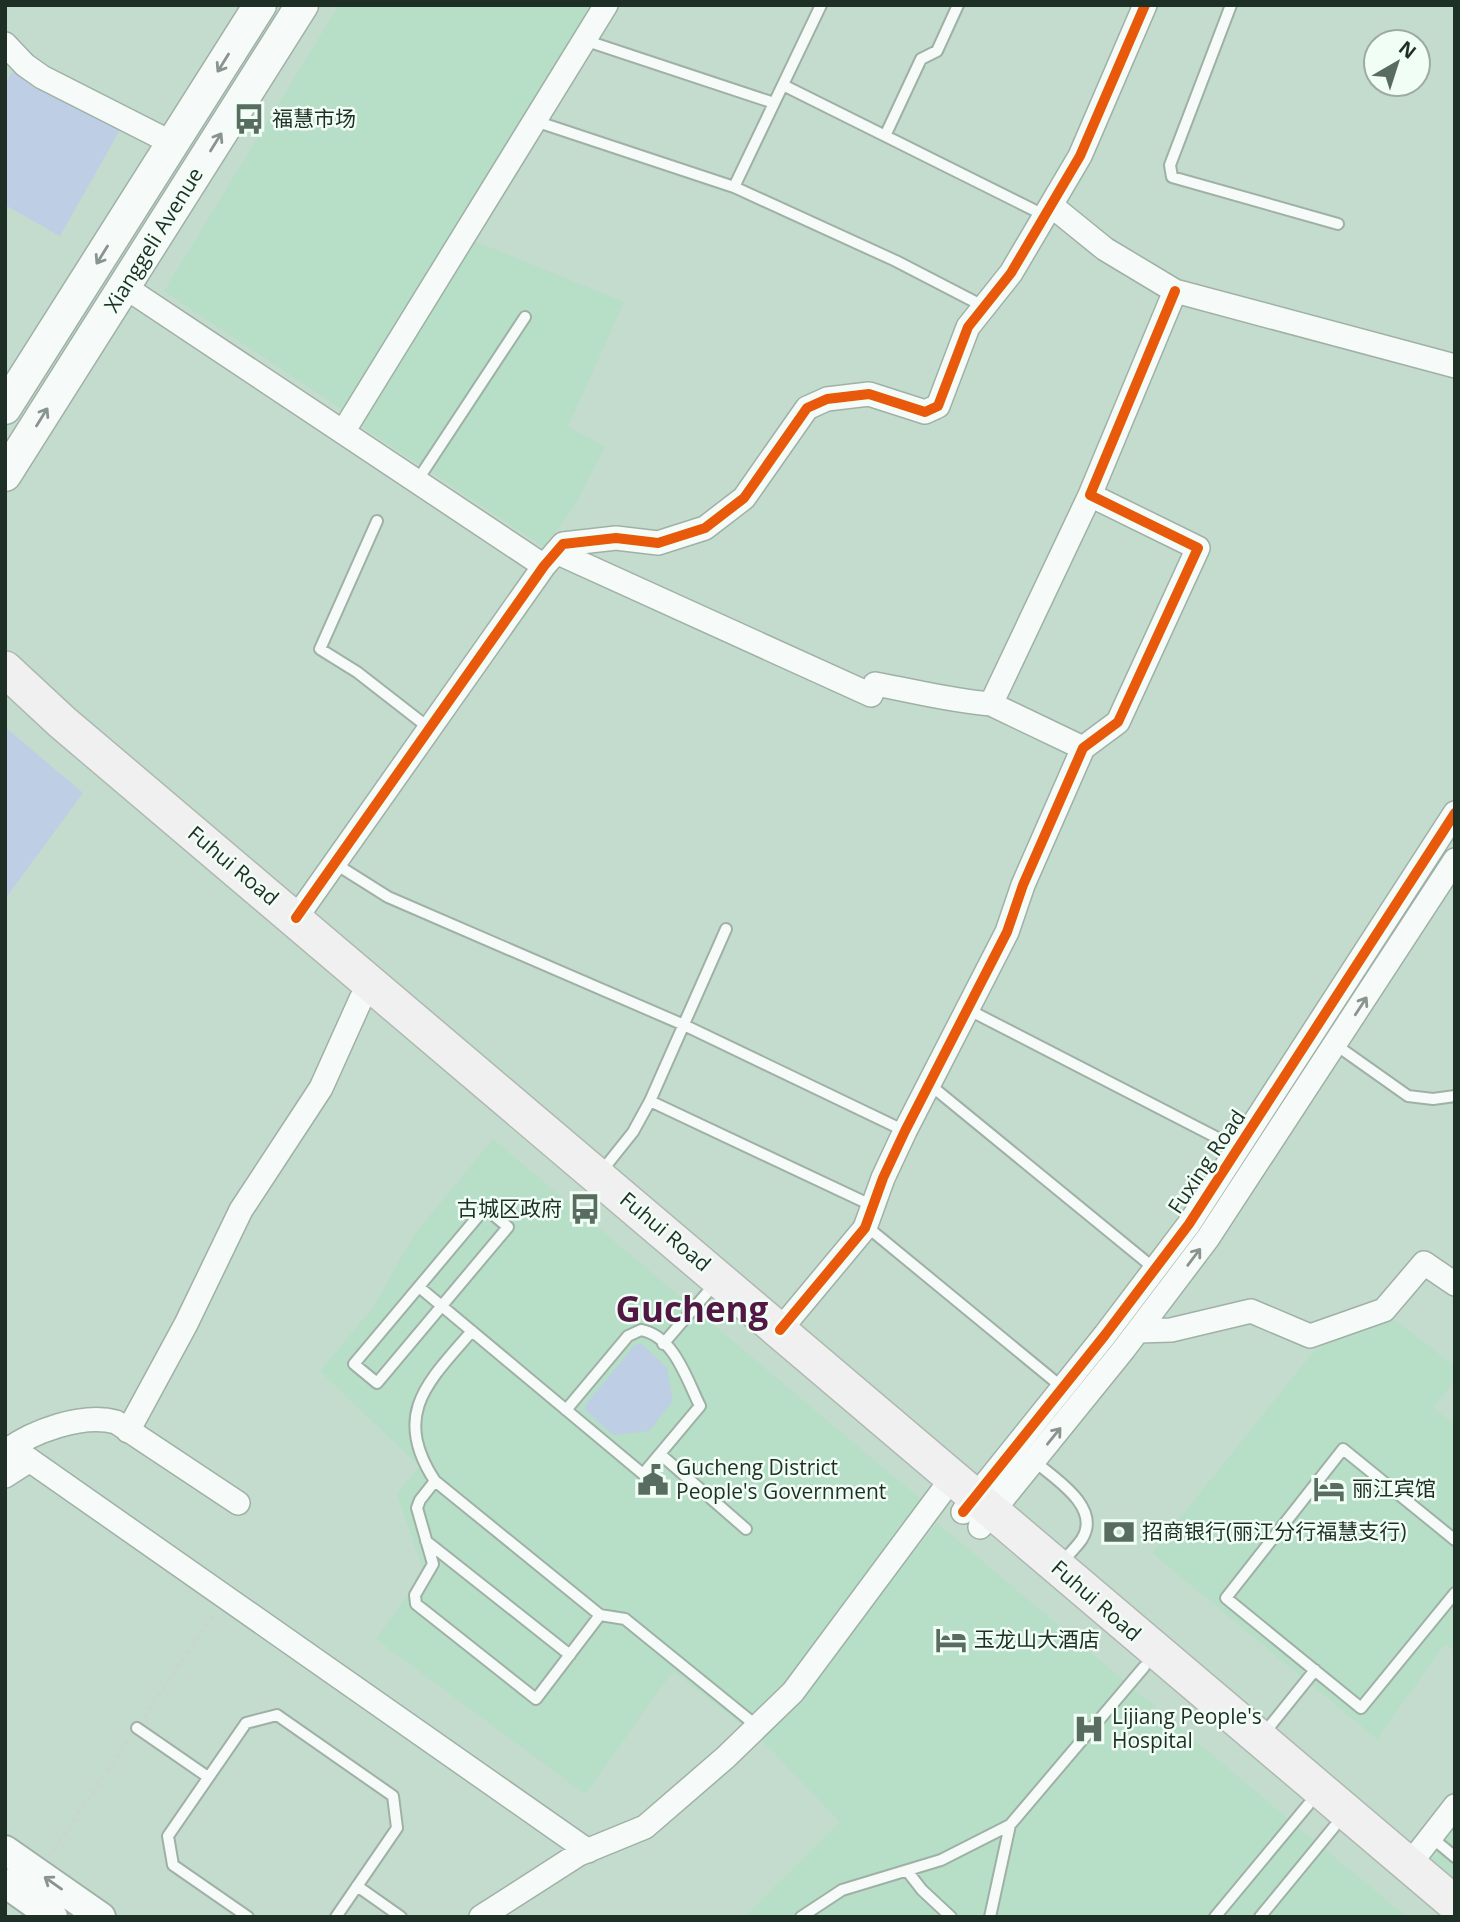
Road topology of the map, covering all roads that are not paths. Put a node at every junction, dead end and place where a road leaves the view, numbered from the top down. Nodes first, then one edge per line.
1 (260, 5) edge
2 (302, 5) edge
3 (606, 5) edge
4 (821, 5) edge
5 (958, 5) edge
6 (1145, 5) edge
7 (1231, 5) edge
8 (584, 40) junction
9 (5, 44) edge
10 (783, 85) junction
11 (774, 103) junction
12 (535, 121) junction
13 (885, 136) junction
14 (172, 144) junction
15 (734, 187) junction
16 (1049, 211) junction
17 (1338, 224) dead end
18 (125, 286) junction
19 (1175, 291) junction
20 (983, 306) junction
21 (526, 317) dead end
22 (1455, 366) edge
23 (5, 408) edge
24 (343, 432) junction
25 (5, 475) edge
26 (417, 481) junction
27 (1090, 495) junction
28 (377, 521) dead end
29 (550, 559) junction
30 (5, 669) edge
31 (5, 695) edge
32 (991, 704) junction
33 (429, 728) junction
34 (1083, 748) junction
35 (1455, 813) edge
36 (1455, 860) edge
37 (334, 863) junction
38 (296, 918) junction
39 (726, 929) dead end
40 (361, 999) junction
41 (969, 1010) junction
42 (684, 1024) junction
43 (1336, 1045) junction
44 (929, 1084) junction
45 (1455, 1096) edge
46 (650, 1101) junction
47 (905, 1131) junction
48 (1239, 1149) junction
49 (598, 1175) junction
50 (870, 1216) junction
51 (1155, 1269) junction
52 (1455, 1284) edge
53 (419, 1287) junction
54 (707, 1293) junction
55 (442, 1306) junction
56 (780, 1330) junction
57 (472, 1331) junction
58 (1138, 1331) junction
59 (663, 1344) junction
60 (1063, 1388) junction
61 (566, 1410) junction
62 (128, 1431) junction
63 (15, 1453) edge
64 (660, 1454) junction
65 (1034, 1461) junction
66 (5, 1476) edge
67 (435, 1481) junction
68 (238, 1503) dead end
69 (970, 1508) junction
70 (746, 1529) dead end
71 (1455, 1540) edge
72 (426, 1541) junction
73 (1057, 1568) junction
74 (1455, 1593) edge
75 (600, 1615) junction
76 (570, 1655) junction
77 (1144, 1667) junction
78 (1315, 1670) junction
79 (758, 1727) junction
80 (136, 1728) dead end
81 (1259, 1739) junction
82 (208, 1777) junction
83 (1308, 1805) junction
84 (1455, 1806) edge
85 (1010, 1825) junction
86 (1334, 1828) junction
87 (1431, 1837) junction
88 (5, 1850) edge
89 (588, 1851) junction
90 (1455, 1857) edge
91 (1409, 1865) junction
92 (908, 1871) junction
93 (5, 1884) edge
94 (357, 1886) junction
95 (1455, 1904) edge
96 (991, 1913) edge
97 (53, 1917) edge
98 (101, 1917) edge
99 (248, 1917) edge
100 (336, 1917) edge
101 (401, 1917) edge
102 (481, 1917) edge
103 (801, 1917) edge
104 (951, 1917) edge
105 (1002, 1917) edge
106 (1215, 1917) edge
107 (1260, 1917) edge
108 (1440, 1917) edge

1 -> 14 main road, Xianggeli Avenue
18 -> 2 main road, Xianggeli Avenue
3 - 8 street
4 - 10 lane
5 - 13 lane
6 - 16 street
7 - 17 lane
8 - 11 lane
8 - 12 street
9 - 14 street
10 - 11 lane
10 - 13 lane
11 - 15 lane
12 - 15 lane
12 - 24 street
13 - 16 lane
14 -> 23 main road, Xianggeli Avenue
15 - 20 lane
16 - 19 street
16 - 20 street
18 - 24 street
25 -> 18 main road, Xianggeli Avenue
19 - 22 street
19 - 27 street
20 - 29 street
21 - 26 lane
24 - 26 street
26 - 29 street
27 - 32 street
27 - 34 street
28 - 33 lane
29 - 32 street
29 - 33 street
30 - 38 main road, Fuhui Road
31 - 40 main road, Fuhui Road
32 - 34 street
33 - 37 street
34 - 41 street
35 - 48 street, Fuxing Road
43 -> 36 street, Fuxing Road
37 - 38 street
37 - 42 lane
38 - 49 main road, Fuhui Road
39 - 42 lane
40 - 54 main road, Fuhui Road
40 - 62 street
41 - 44 street
41 - 48 lane
42 - 46 lane
42 - 47 lane
43 - 45 lane
58 -> 43 street, Fuxing Road
44 - 47 street
44 - 51 lane
46 - 49 lane
46 - 50 lane
47 - 50 street
48 - 51 street, Fuxing Road
49 - 56 main road, Fuhui Road
50 - 56 street
50 - 60 lane
51 - 60 street, Fuxing Road
52 - 58 street
53 - 55 lane
53 - 55 lane
53 - 55 lane
54 - 59 lane
54 - 69 main road, Fuhui Road
55 - 57 lane
56 - 69 main road, Fuhui Road
57 - 61 lane
57 - 67 lane
65 -> 58 street, Fuxing Road
59 - 61 lane
59 - 64 lane
60 - 69 street, Fuxing Road
61 - 64 lane
62 - 63 street
62 - 68 street
63 - 66 street
63 - 89 street
64 - 70 lane
65 - 69 street, Fuxing Road
65 - 73 lane
67 - 72 lane
67 - 75 lane
69 - 73 main road, Fuhui Road
69 - 77 main road, Fuhui Road
69 - 79 street
71 - 78 lane
72 - 76 lane
72 - 76 lane
73 - 81 main road, Fuhui Road
74 - 78 lane
75 - 76 lane
75 - 79 lane
77 - 83 main road, Fuhui Road
77 - 85 lane
78 - 81 lane
79 - 89 street
80 - 82 lane
81 - 91 main road, Fuhui Road
82 - 94 lane
82 - 99 lane
83 - 86 main road, Fuhui Road
83 - 106 lane
84 - 87 street
85 - 92 lane
85 - 96 lane
86 - 107 lane
86 - 108 main road, Fuhui Road
87 - 90 lane
87 - 91 street
98 -> 88 street
89 - 102 street
91 - 95 main road, Fuhui Road
92 - 103 lane
92 - 104 lane
93 - 97 street
94 - 100 lane
94 - 101 lane
96 - 105 lane

